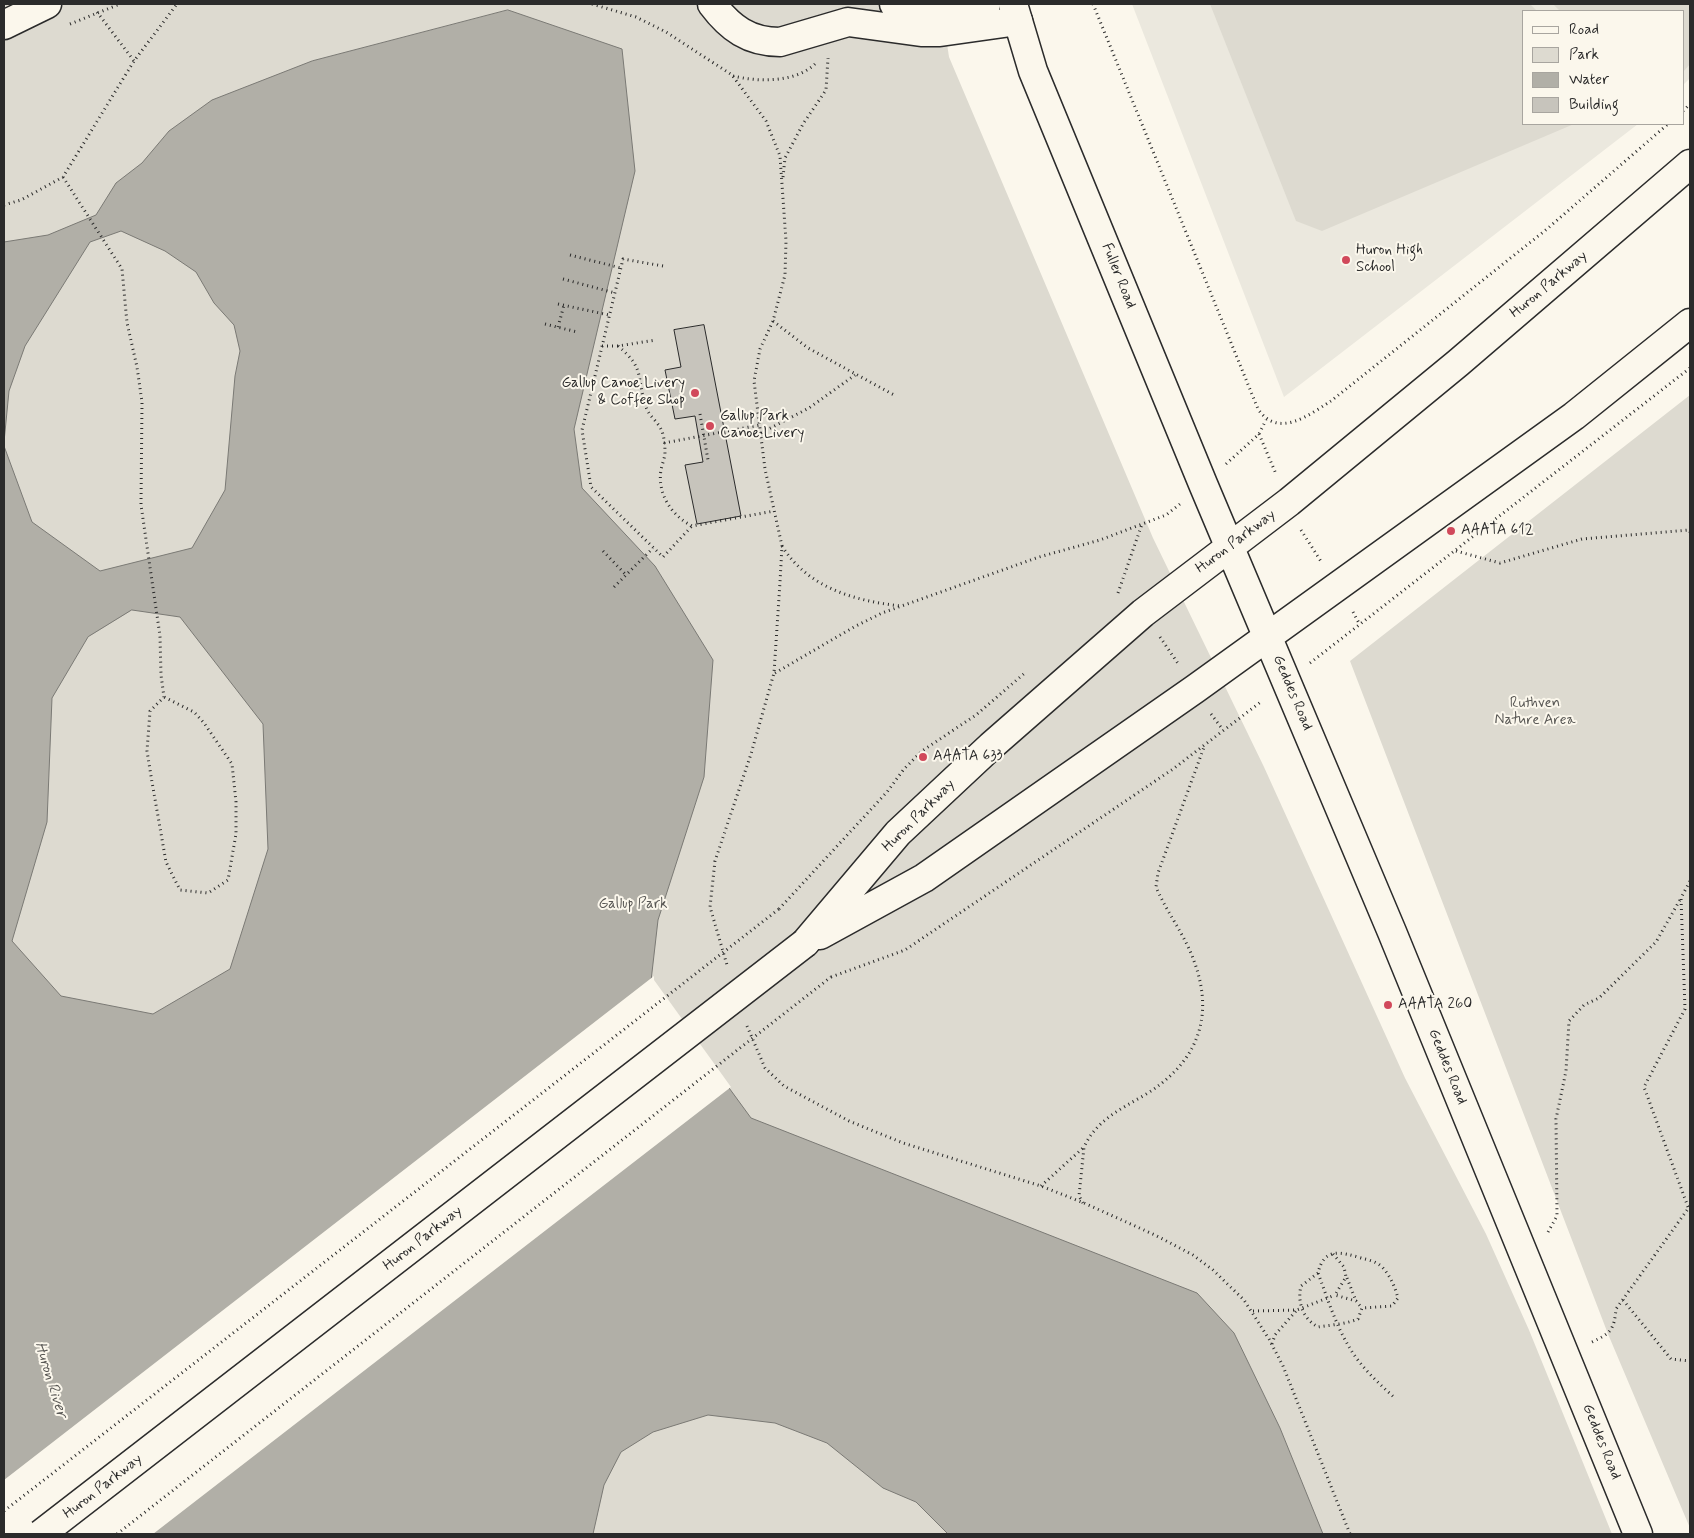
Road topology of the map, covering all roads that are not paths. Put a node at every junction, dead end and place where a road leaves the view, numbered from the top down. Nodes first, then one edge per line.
1 (47, 4) edge
2 (712, 4) edge
3 (894, 4) edge
4 (986, 4) edge
5 (1015, 12) edge
6 (4, 25) edge
7 (1690, 164) edge
8 (1690, 323) edge
9 (1230, 546) junction
10 (1268, 636) junction
11 (805, 943) junction
12 (41, 1534) edge
13 (1638, 1534) edge

1 - 6 main road
2 - 5 main road
3 - 4 main road
5 - 9 main road, Fuller Road
7 - 9 main road, Huron Parkway
8 - 10 main road, Huron Parkway
9 - 10 main road, Geddes Road
9 - 11 main road, Huron Parkway
10 - 11 main road, Huron Parkway
10 - 13 main road, Geddes Road
11 - 12 main road, Huron Parkway, bridge

